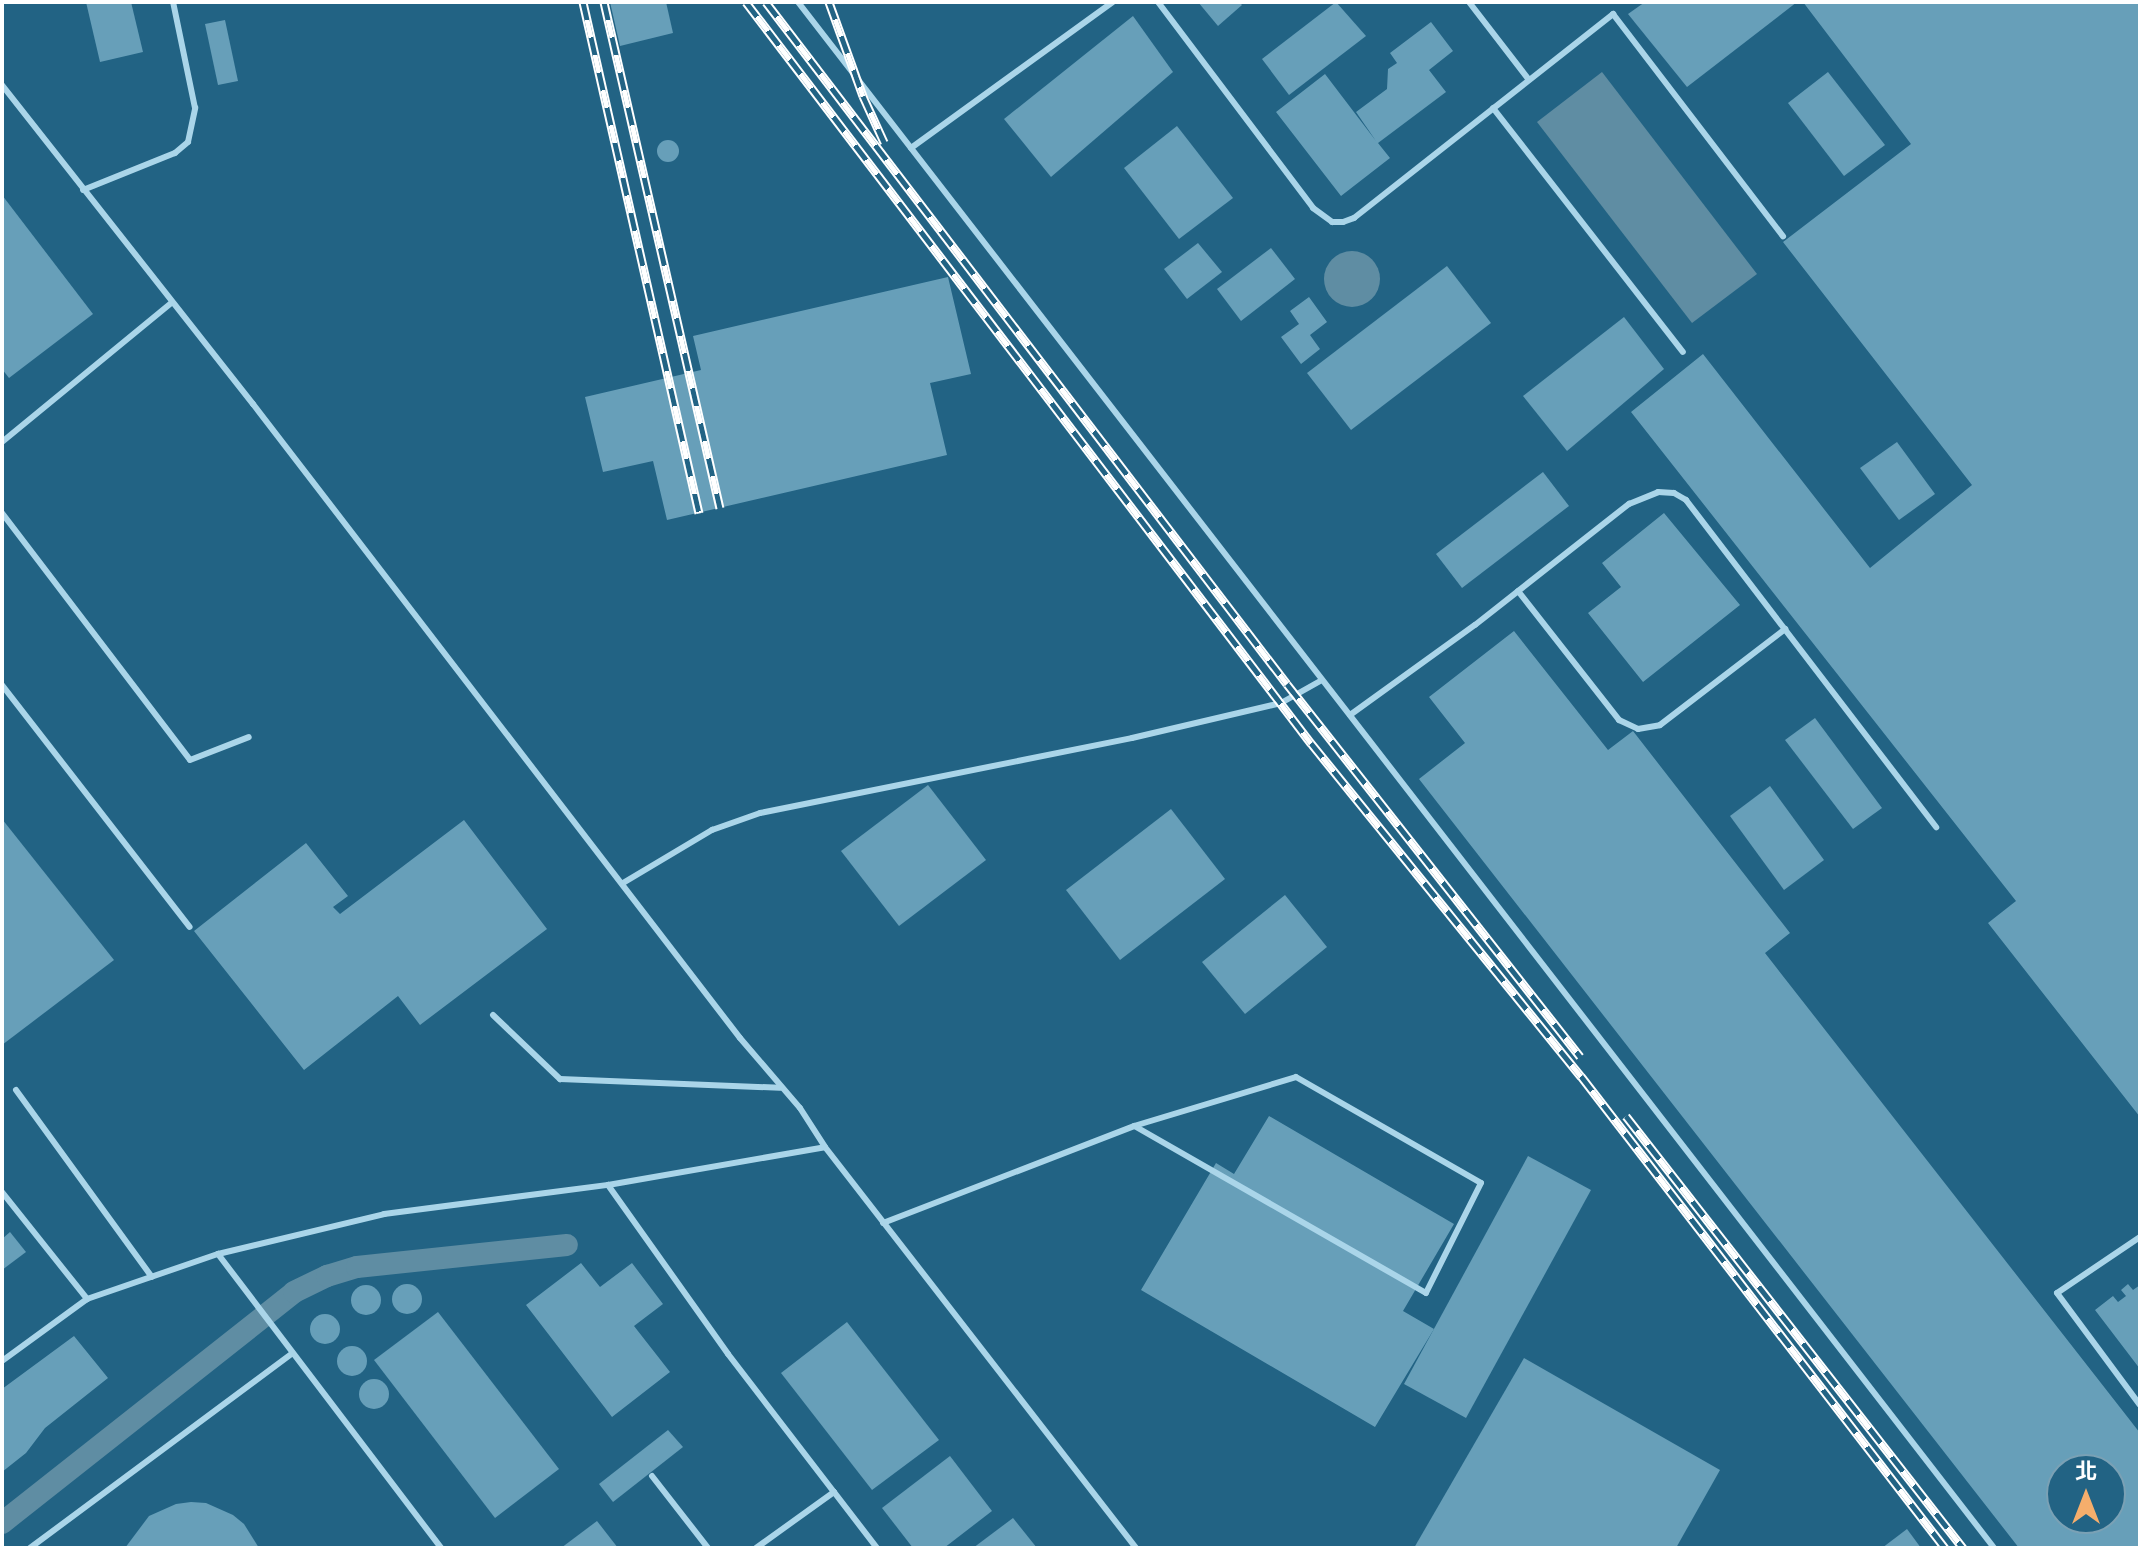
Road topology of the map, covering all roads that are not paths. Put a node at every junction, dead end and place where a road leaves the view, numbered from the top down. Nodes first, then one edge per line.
1 (173, 2) edge
2 (798, 2) edge
3 (1113, 2) edge
4 (1158, 2) edge
5 (1469, 2) edge
6 (1529, 80) junction
7 (2, 85) edge
8 (1493, 108) junction
9 (911, 148) junction
10 (83, 190) junction
11 (1783, 236) dead end
12 (171, 303) junction
13 (1683, 352) dead end
14 (2, 442) edge
15 (2, 513) edge
16 (1518, 591) junction
17 (1785, 629) junction
18 (1322, 680) junction
19 (2, 685) edge
20 (1350, 715) junction
21 (249, 737) dead end
22 (1936, 827) dead end
23 (623, 883) junction
24 (190, 927) dead end
25 (493, 1015) dead end
26 (780, 1088) junction
27 (16, 1090) dead end
28 (1134, 1126) junction
29 (825, 1147) junction
30 (608, 1185) junction
31 (2, 1192) edge
32 (883, 1223) junction
33 (2140, 1237) edge
34 (218, 1254) junction
35 (152, 1277) junction
36 (87, 1299) junction
37 (293, 1353) junction
38 (2, 1361) edge
39 (2140, 1405) edge
40 (652, 1476) dead end
41 (834, 1492) junction
42 (30, 1548) edge
43 (441, 1548) edge
44 (708, 1548) edge
45 (756, 1548) edge
46 (877, 1548) edge
47 (1136, 1548) edge
48 (1994, 1548) edge

1 - 10 lane
2 - 9 lane
3 - 9 lane
4 - 8 lane
5 - 6 lane
6 - 8 lane
6 - 11 lane
7 - 10 lane
8 - 13 lane
9 - 18 lane
10 - 12 lane
12 - 14 lane
12 - 23 lane
15 - 21 lane
16 - 17 lane
16 - 17 lane
16 - 20 lane
17 - 22 lane
18 - 20 lane
18 - 23 lane
19 - 24 lane
20 - 48 lane
23 - 26 lane
25 - 26 lane
26 - 29 lane
27 - 35 lane
28 - 28 lane
28 - 32 lane
29 - 30 lane
29 - 32 lane
30 - 34 lane
30 - 41 lane
31 - 36 lane
32 - 47 lane
33 - 39 lane
34 - 35 lane
34 - 37 lane
35 - 36 lane
36 - 38 lane
37 - 42 lane
37 - 43 lane
40 - 44 lane
41 - 45 lane
41 - 46 lane

